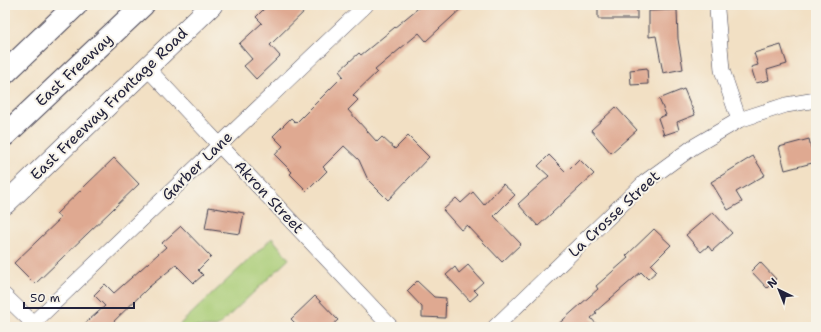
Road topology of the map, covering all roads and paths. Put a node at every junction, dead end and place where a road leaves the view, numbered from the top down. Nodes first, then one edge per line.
1 (76, 5) edge
2 (143, 5) edge
3 (212, 5) edge
4 (366, 5) edge
5 (718, 5) edge
6 (147, 68) junction
7 (5, 73) edge
8 (816, 100) edge
9 (739, 120) junction
10 (5, 136) edge
11 (220, 144) junction
12 (5, 204) edge
13 (5, 296) edge
14 (31, 325) edge
15 (391, 327) edge
16 (495, 327) edge

1 - 7 highway
2 - 10 highway, East Freeway
3 - 6 main road, East Freeway Frontage Road
4 - 11 street, Garber Lane
5 - 9 street
6 - 11 street, Akron Street
6 - 12 main road, East Freeway Frontage Road
8 - 9 street, La Crosse Street
9 - 16 street, La Crosse Street
11 - 14 street, Garber Lane
11 - 15 street, Akron Street
13 - 14 street

